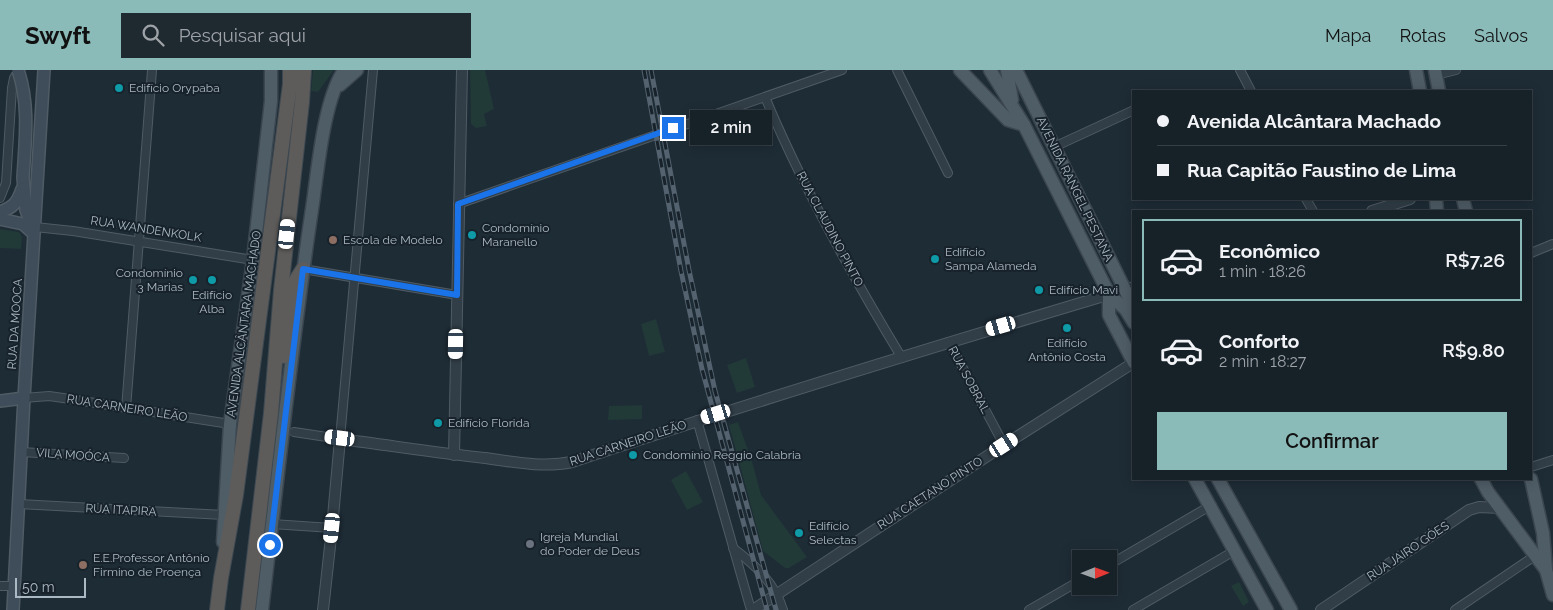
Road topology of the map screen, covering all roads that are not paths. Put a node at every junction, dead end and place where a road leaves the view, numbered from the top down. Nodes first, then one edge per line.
1 (19, 70) edge
2 (44, 70) edge
3 (152, 70) edge
4 (270, 70) edge
5 (290, 70) edge
6 (304, 70) edge
7 (344, 70) edge
8 (357, 70) edge
9 (373, 70) edge
10 (462, 70) edge
11 (842, 70) edge
12 (896, 70) edge
13 (960, 70) edge
14 (990, 70) edge
15 (1007, 70) edge
16 (1016, 70) edge
17 (1240, 70) edge
18 (1416, 70) edge
19 (1456, 70) edge
20 (1435, 72) edge
21 (1250, 90) edge
22 (1420, 90) edge
23 (1439, 90) edge
24 (335, 91) junction
25 (765, 97) junction
26 (1013, 104) junction
27 (1132, 111) edge
28 (1024, 125) junction
29 (1054, 148) junction
30 (948, 173) dead end
31 (23, 182) junction
32 (0, 198) edge
33 (1407, 200) edge
34 (458, 204) junction
35 (1375, 210) edge
36 (0, 212) edge
37 (0, 219) edge
38 (35, 230) junction
39 (139, 242) junction
40 (1553, 244) edge
41 (1532, 253) edge
42 (253, 260) junction
43 (303, 269) junction
44 (354, 277) junction
45 (1129, 288) edge
46 (1109, 294) junction
47 (457, 295) junction
48 (1130, 309) edge
49 (949, 342) junction
50 (902, 358) junction
51 (1132, 359) edge
52 (1132, 364) edge
53 (24, 398) junction
54 (0, 401) edge
55 (126, 409) junction
56 (271, 412) junction
57 (697, 420) junction
58 (230, 424) junction
59 (294, 432) dead end
60 (340, 438) junction
61 (1004, 445) junction
62 (22, 452) junction
63 (454, 455) junction
64 (124, 458) dead end
65 (1553, 460) edge
66 (1532, 467) edge
67 (1196, 480) edge
68 (1219, 480) edge
69 (1482, 480) edge
70 (1531, 480) edge
71 (1229, 500) junction
72 (19, 504) junction
73 (1210, 506) junction
74 (1500, 508) junction
75 (224, 515) junction
76 (272, 524) junction
77 (332, 528) junction
78 (733, 548) junction
79 (1545, 550) edge
80 (1234, 551) junction
81 (1118, 559) edge
82 (221, 578) junction
83 (1072, 585) edge
84 (0, 586) edge
85 (14, 586) junction
86 (777, 595) junction
87 (1553, 595) edge
88 (13, 610) edge
89 (217, 610) edge
90 (248, 610) edge
91 (262, 610) edge
92 (322, 610) edge
93 (752, 610) edge
94 (782, 610) edge
95 (1030, 610) edge
96 (1133, 610) edge
97 (1267, 610) edge
98 (1291, 610) edge
99 (1321, 610) edge
100 (1455, 610) edge

1 - 31 main road, bridge
1 - 32 street
2 - 38 main road, RUA DA MOOCA
3 - 39 street
4 - 42 main road, AVENIDA ALCÂNTARA MACHADO
5 - 82 highway, AVENIDA ALCÂNTARA MACHADO
6 - 56 highway
7 - 24 main road
8 - 24 main road
9 - 44 street
10 - 34 street
11 - 25 street
12 - 30 street
13 - 28 main road
14 - 26 main road
15 - 26 main road
16 - 29 main road, AVENIDA RANGEL PESTANA
17 - 21 street
18 - 22 main road
19 - 20 street
20 - 23 main road
24 - 43 main road
25 - 34 street
25 - 50 street, RUA CLAUDINO PINTO
26 - 28 main road, AVENIDA RANGEL PESTANA
27 - 29 street
28 - 46 main road, AVENIDA RANGEL PESTANA
29 - 45 main road, AVENIDA RANGEL PESTANA
31 - 36 main road
31 - 38 main road
33 - 35 street
34 - 47 street
37 - 38 main road, RUA WANDENKOLK
38 - 39 street, RUA WANDENKOLK
38 - 53 main road, RUA DA MOOCA
39 - 42 street, RUA WANDENKOLK
39 - 55 street
40 - 41 street
42 - 58 main road, AVENIDA ALCÂNTARA MACHADO
43 - 44 street
43 - 56 highway
43 - 76 main road
44 - 47 street
44 - 60 street
45 - 46 street, RUA CARNEIRO LEÃO
45 - 48 main road, AVENIDA RANGEL PESTANA
46 - 48 main road, AVENIDA RANGEL PESTANA
46 - 49 street, RUA CARNEIRO LEÃO
46 - 51 main road, AVENIDA RANGEL PESTANA
47 - 63 street
49 - 50 street, RUA CARNEIRO LEÃO
49 - 61 street, RUA SOBRAL
50 - 57 street, RUA CARNEIRO LEÃO
52 - 61 street, RUA CAETANO PINTO
53 - 54 main road
53 - 55 street, RUA CARNEIRO LEÃO
53 - 62 main road, RUA DA MOOCA
55 - 58 street, RUA CARNEIRO LEÃO
56 - 90 highway
57 - 63 street, RUA CARNEIRO LEÃO
57 - 78 street
58 - 75 main road, AVENIDA ALCÂNTARA MACHADO
59 - 60 street, RUA CARNEIRO LEÃO
60 - 63 street, RUA CARNEIRO LEÃO
60 - 77 street
61 - 86 street, RUA CAETANO PINTO
62 - 64 street, VILA MOÓCA
62 - 72 main road, RUA DA MOOCA
65 - 66 street
67 - 73 main road
68 - 71 main road
69 - 74 main road
70 - 79 main road
71 - 73 main road
71 - 98 main road
72 - 75 street, RUA ITAPIRA
72 - 85 main road, RUA DA MOOCA
73 - 80 main road
73 - 81 street
74 - 79 main road
74 - 99 street, RUA JAIRO GÓES
75 - 82 main road, AVENIDA ALCÂNTARA MACHADO
76 - 77 street
76 - 91 main road
77 - 92 street
78 - 86 street
78 - 93 street
79 - 87 main road
79 - 100 street
80 - 96 street
80 - 97 main road
82 - 89 highway, AVENIDA ALCÂNTARA MACHADO
83 - 95 street
84 - 85 street
85 - 88 main road, RUA DA MOOCA
86 - 93 street, RUA CAETANO PINTO
86 - 94 street

